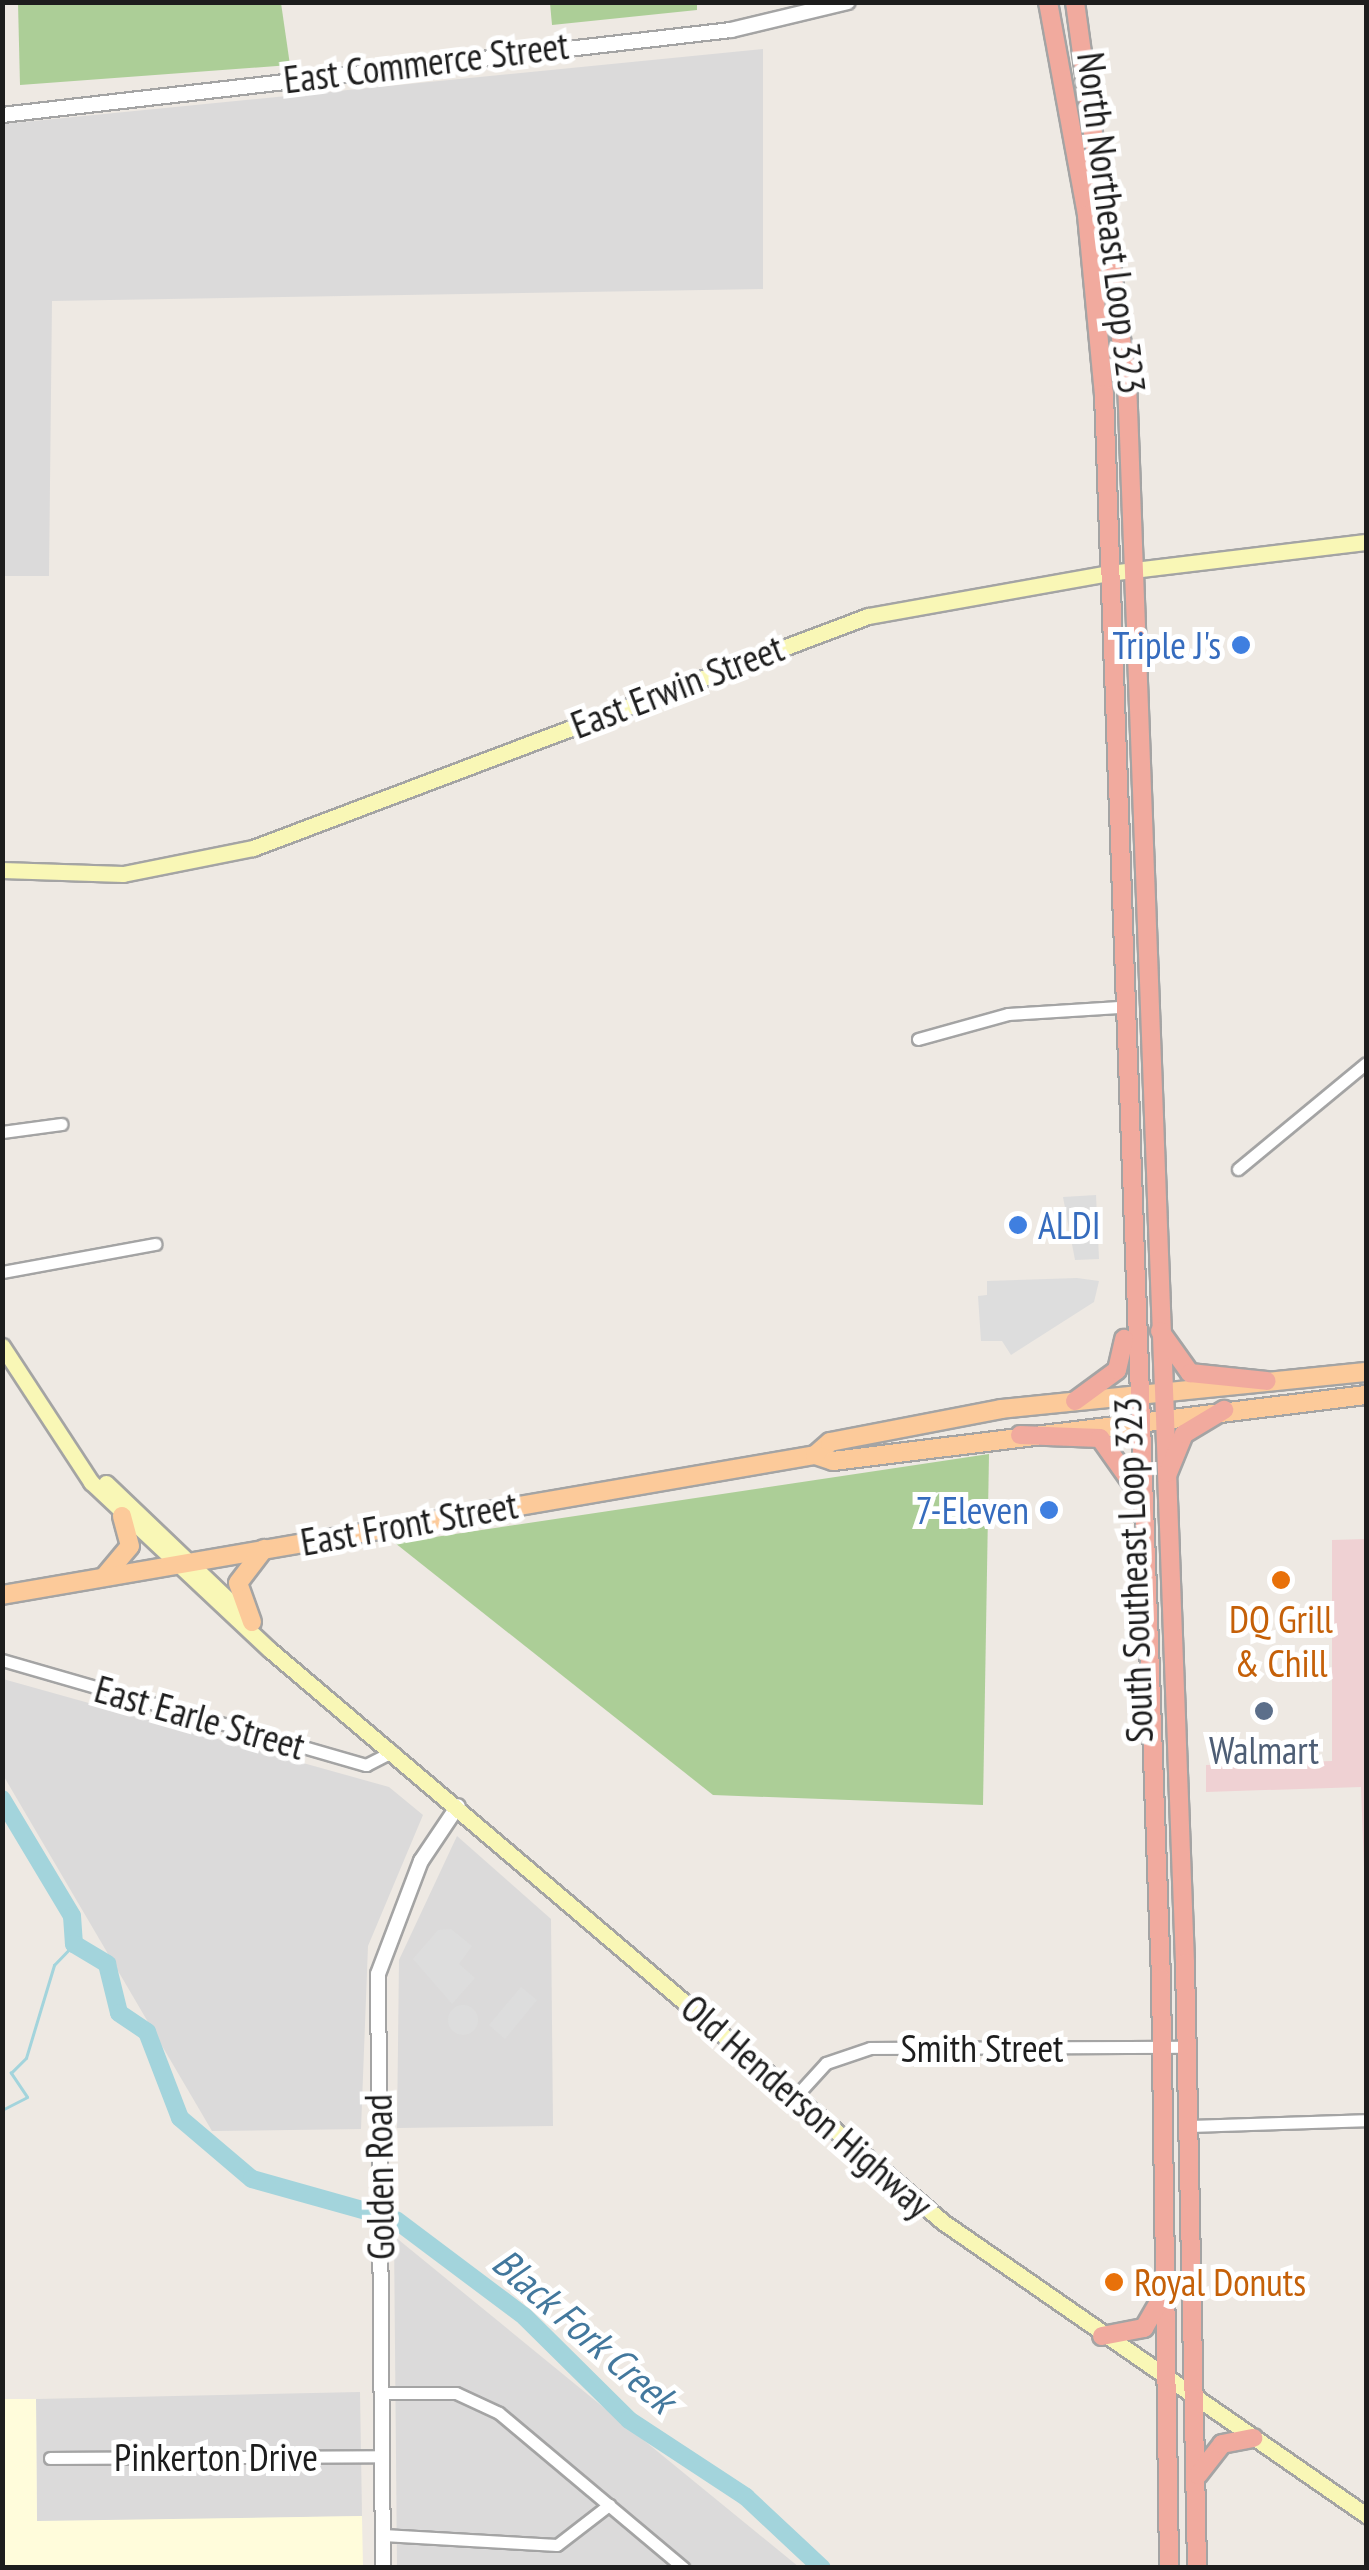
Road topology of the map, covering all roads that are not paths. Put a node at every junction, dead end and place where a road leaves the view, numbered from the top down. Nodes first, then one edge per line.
1 (848, 2) edge
2 (1048, 2) edge
3 (1075, 2) edge
4 (2, 115) edge
5 (1366, 542) edge
6 (1133, 570) junction
7 (1109, 573) junction
8 (2, 870) edge
9 (1119, 1006) junction
10 (918, 1039) dead end
11 (1366, 1063) edge
12 (61, 1124) dead end
13 (2, 1132) edge
14 (1238, 1169) dead end
15 (154, 1244) dead end
16 (2, 1272) edge
17 (1130, 1289) junction
18 (1158, 1325) junction
19 (2, 1346) edge
20 (1366, 1372) edge
21 (1267, 1381) junction
22 (1158, 1392) junction
23 (1134, 1394) junction
24 (1366, 1395) edge
25 (1075, 1401) junction
26 (1224, 1410) junction
27 (1160, 1418) junction
28 (1135, 1420) junction
29 (1020, 1434) junction
30 (816, 1455) junction
31 (88, 1471) junction
32 (1137, 1493) junction
33 (1162, 1503) junction
34 (122, 1516) junction
35 (264, 1549) junction
36 (181, 1564) junction
37 (104, 1577) junction
38 (2, 1595) edge
39 (252, 1622) junction
40 (282, 1655) junction
41 (2, 1660) edge
42 (393, 1751) junction
43 (1149, 1777) junction
44 (1174, 1777) junction
45 (458, 1806) junction
46 (1162, 2047) junction
47 (1186, 2047) junction
48 (795, 2098) junction
49 (1366, 2120) edge
50 (1188, 2126) junction
51 (1165, 2285) junction
52 (1102, 2336) junction
53 (1165, 2380) junction
54 (381, 2392) junction
55 (1195, 2399) junction
56 (1253, 2438) junction
57 (382, 2456) junction
58 (50, 2458) dead end
59 (1196, 2480) junction
60 (609, 2504) junction
61 (1366, 2515) edge
62 (382, 2535) junction
63 (383, 2568) edge
64 (684, 2568) edge
65 (1169, 2568) edge
66 (1197, 2568) edge

1 - 4 street, East Commerce Street
2 - 7 highway, North Northeast Loop 323
3 - 6 highway, North Northeast Loop 323
5 - 6 main road, East Erwin Street
6 - 7 main road, East Erwin Street
6 - 18 highway, South Southeast Loop 323
7 - 8 main road, East Erwin Street
7 - 9 highway, South Southeast Loop 323
9 - 10 street
9 - 17 highway, South Southeast Loop 323
11 - 14 street
12 - 13 street
15 - 16 street
17 - 23 highway, South Southeast Loop 323
17 - 25 highway
18 - 21 highway
18 - 22 highway, South Southeast Loop 323
19 - 31 main road, Old Henderson Highway
20 - 21 main road, East Front Street
21 - 22 main road, East Front Street
22 - 23 main road, East Front Street
22 - 27 highway, South Southeast Loop 323
23 - 25 main road, East Front Street
23 - 28 highway, South Southeast Loop 323
24 - 26 main road, East Front Street
25 - 30 main road, East Front Street
26 - 27 main road, East Front Street
26 - 33 highway
27 - 28 main road, East Front Street
27 - 33 highway, South Southeast Loop 323
28 - 29 main road, East Front Street
28 - 32 highway, South Southeast Loop 323
29 - 30 main road, East Front Street
29 - 32 highway
30 - 35 main road, East Front Street
31 - 34 main road, Old Henderson Highway
31 - 36 main road, Old Henderson Highway
32 - 43 highway, South Southeast Loop 323
33 - 44 highway, South Southeast Loop 323
34 - 36 main road, Old Henderson Highway
34 - 37 main road
35 - 36 main road, East Front Street
35 - 39 main road
36 - 37 main road, East Front Street
36 - 39 main road, Old Henderson Highway
36 - 40 main road, Old Henderson Highway
37 - 38 main road, East Front Street
39 - 40 main road, Old Henderson Highway
40 - 42 main road, Old Henderson Highway
41 - 42 street, East Earle Street
42 - 45 main road, Old Henderson Highway
43 - 44 highway
43 - 46 highway, South Southeast Loop 323
44 - 47 highway, South Southeast Loop 323
45 - 48 main road, Old Henderson Highway
45 - 54 street, Golden Road
46 - 47 street, Smith Street
46 - 48 street, Smith Street
46 - 51 highway, South Southeast Loop 323
47 - 50 highway, South Southeast Loop 323
48 - 52 main road, Old Henderson Highway
49 - 50 street
50 - 55 highway, South Southeast Loop 323
51 - 52 highway
51 - 53 highway, South Southeast Loop 323
52 - 53 main road, Old Henderson Highway
53 - 55 main road, Old Henderson Highway
53 - 65 highway, South Southeast Loop 323
54 - 57 street, Golden Road
54 - 60 street
55 - 56 main road, Old Henderson Highway
55 - 59 highway, South Southeast Loop 323
56 - 59 highway
56 - 61 main road, Old Henderson Highway
57 - 58 street, Pinkerton Drive
57 - 62 street, Golden Road
59 - 66 highway, South Southeast Loop 323
60 - 62 street
60 - 64 street
62 - 63 street, Golden Road

